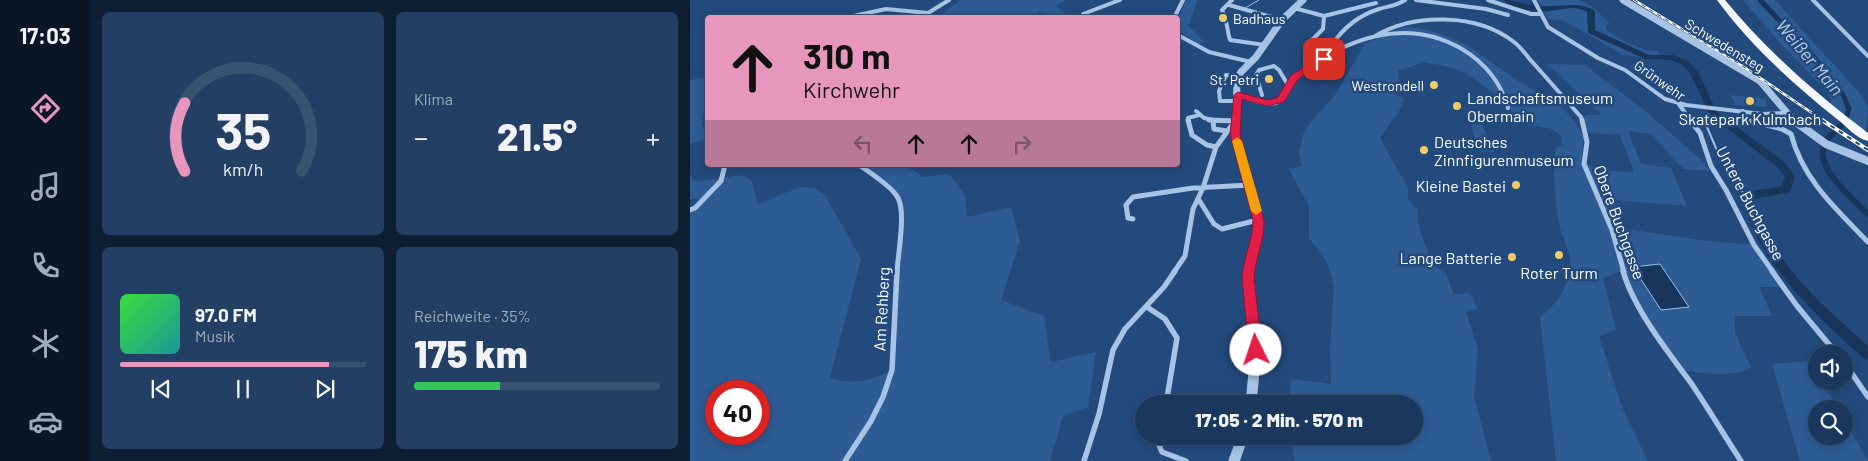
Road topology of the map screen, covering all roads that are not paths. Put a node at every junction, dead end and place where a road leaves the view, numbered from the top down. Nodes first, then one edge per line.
1 (950, 0) edge
2 (1120, 0) edge
3 (1183, 0) edge
4 (1232, 0) edge
5 (1303, 0) edge
6 (1405, 0) edge
7 (1416, 0) edge
8 (1488, 0) edge
9 (1534, 0) edge
10 (1623, 0) edge
11 (1720, 0) edge
12 (1813, 0) edge
13 (1376, 3) dead end
14 (1229, 5) junction
15 (1294, 8) junction
16 (928, 13) junction
17 (1540, 13) junction
18 (857, 15) edge
19 (925, 15) edge
20 (1084, 15) edge
21 (1176, 15) edge
22 (1508, 15) dead end
23 (1324, 16) junction
24 (1282, 20) junction
25 (1375, 36) junction
26 (1180, 37) edge
27 (1311, 41) dead end
28 (1265, 45) junction
29 (1313, 52) dead end
30 (1334, 52) junction
31 (1868, 56) edge
32 (1251, 62) junction
33 (1302, 72) junction
34 (1238, 76) junction
35 (1288, 85) junction
36 (1262, 94) dead end
37 (1238, 98) junction
38 (1678, 103) junction
39 (1508, 108) dead end
40 (1744, 111) junction
41 (1762, 114) junction
42 (1789, 116) junction
43 (1214, 121) junction
44 (1235, 121) junction
45 (1229, 132) junction
46 (1700, 133) joint
47 (1866, 137) edge
48 (1216, 147) junction
49 (1868, 162) edge
50 (724, 167) edge
51 (862, 167) edge
52 (1250, 185) junction
53 (1203, 188) junction
54 (1199, 200) junction
55 (690, 210) edge
56 (1133, 219) dead end
57 (1258, 220) junction
58 (1868, 242) edge
59 (1147, 308) junction
60 (1829, 345) edge
61 (1853, 375) edge
62 (1168, 395) edge
63 (1252, 395) edge
64 (1868, 397) edge
65 (1160, 445) edge
66 (1240, 445) edge
67 (845, 461) edge
68 (1084, 461) edge
69 (1186, 461) edge
70 (1234, 461) edge
71 (1742, 461) edge

1 - 16 street
2 - 20 street
3 - 21 street
4 - 14 street
5 - 15 street
6 - 30 street
7 - 22 street
8 - 17 street
9 - 17 street, Grünwehr
10 - 42 street, Schwedensteg
11 - 47 highway
12 - 31 street
13 - 23 street
14 - 24 street
14 - 28 street
15 - 23 street
15 - 24 street
16 - 18 street
16 - 19 street
17 - 38 street, Grünwehr
23 - 27 street
24 - 28 street
25 - 30 street
25 - 39 street
25 - 71 street, Obere Buchgasse
26 - 32 street
28 - 32 street
29 - 33 street
30 - 33 street
32 - 34 street
33 - 35 street
34 - 37 street
34 - 37 street
35 - 36 street
35 - 37 street
37 - 44 street
38 - 40 street
38 - 46 street, Grünwehr
40 - 41 street
40 - 58 street
41 - 42 street
41 - 42 street
42 - 49 street, Schwedensteg
43 - 44 street
43 - 45 street
43 - 48 street
44 - 45 street
45 - 48 street
45 - 52 street
46 - 60 street, Untere Buchgasse
48 - 53 street
50 - 55 street
51 - 67 street, Am Rehberg
52 - 53 street
52 - 57 street
53 - 54 street
53 - 56 street
54 - 57 street
54 - 59 street
57 - 63 street
59 - 62 street
59 - 68 street
61 - 64 street
65 - 69 street
66 - 70 street

